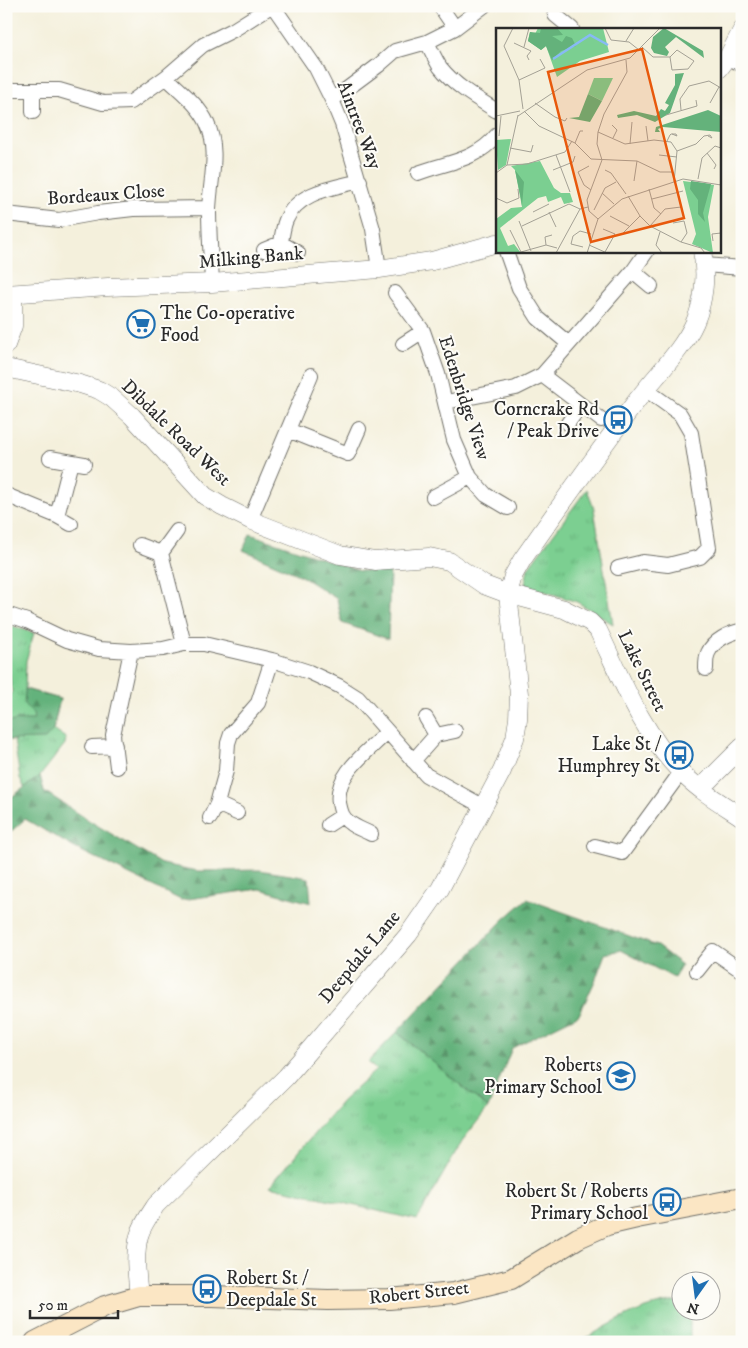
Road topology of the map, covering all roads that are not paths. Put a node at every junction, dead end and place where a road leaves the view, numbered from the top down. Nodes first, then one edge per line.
1 (272, 6) edge
2 (440, 6) edge
3 (484, 6) edge
4 (553, 7) edge
5 (455, 28) junction
6 (571, 28) edge
7 (742, 30) edge
8 (427, 42) junction
9 (730, 64) edge
10 (166, 77) junction
11 (6, 90) edge
12 (33, 91) junction
13 (332, 100) junction
14 (496, 110) edge
15 (33, 112) dead end
16 (496, 136) edge
17 (418, 173) dead end
18 (360, 181) junction
19 (209, 208) junction
20 (6, 214) edge
21 (496, 242) edge
22 (281, 243) junction
23 (264, 250) dead end
24 (506, 252) edge
25 (646, 252) edge
26 (298, 253) dead end
27 (704, 258) edge
28 (742, 268) edge
29 (379, 269) junction
30 (633, 270) junction
31 (212, 283) junction
32 (651, 286) dead end
33 (395, 293) dead end
34 (10, 295) edge
35 (423, 331) junction
36 (404, 344) dead end
37 (569, 344) junction
38 (6, 345) edge
39 (6, 368) edge
40 (310, 375) dead end
41 (542, 375) junction
42 (645, 389) junction
43 (446, 402) junction
44 (581, 405) junction
45 (601, 420) dead end
46 (568, 423) dead end
47 (359, 428) dead end
48 (288, 430) junction
49 (50, 458) dead end
50 (470, 477) junction
51 (6, 495) edge
52 (433, 497) dead end
53 (508, 508) dead end
54 (57, 516) junction
55 (250, 520) junction
56 (70, 524) dead end
57 (177, 531) dead end
58 (140, 545) dead end
59 (161, 552) junction
60 (618, 568) dead end
61 (508, 594) junction
62 (6, 614) edge
63 (742, 631) edge
64 (184, 644) junction
65 (131, 651) junction
66 (272, 660) junction
67 (706, 669) dead end
68 (426, 718) dead end
69 (455, 731) dead end
70 (387, 732) junction
71 (436, 735) junction
72 (114, 746) junction
73 (742, 747) edge
74 (92, 748) dead end
75 (413, 761) junction
76 (117, 766) dead end
77 (680, 772) junction
78 (700, 789) junction
79 (217, 804) junction
80 (484, 807) junction
81 (237, 813) dead end
82 (342, 816) junction
83 (742, 817) edge
84 (210, 818) dead end
85 (328, 825) dead end
86 (371, 834) dead end
87 (595, 846) dead end
88 (697, 971) dead end
89 (742, 971) edge
90 (742, 1198) edge
91 (139, 1296) junction
92 (35, 1342) edge

1 - 10 street
1 - 13 street, Aintree Way
2 - 5 street
3 - 5 street
4 - 6 street
5 - 8 street
7 - 9 street
8 - 13 street
8 - 14 street
10 - 12 street
10 - 19 street
11 - 12 street
12 - 15 street
13 - 18 street, Aintree Way
16 - 17 street
18 - 22 street
18 - 29 street, Aintree Way
19 - 20 street, Bordeaux Close
19 - 31 street
21 - 29 street, Milking Bank
22 - 23 street
22 - 26 street
24 - 37 street
25 - 30 street
27 - 28 street
27 - 42 street
29 - 31 street, Milking Bank
30 - 32 street
30 - 37 street
31 - 34 street, Milking Bank
33 - 35 street, Edenbridge View
34 - 38 street
35 - 36 street, Edenbridge View
35 - 43 street, Edenbridge View
37 - 41 street
39 - 55 street, Dibdale Road West
40 - 48 street
41 - 43 street
41 - 44 street
42 - 60 street
42 - 61 street
43 - 50 street, Edenbridge View
44 - 45 street
44 - 46 street
47 - 48 street
48 - 55 street
49 - 54 street
50 - 52 street, Edenbridge View
50 - 53 street, Edenbridge View
51 - 54 street
54 - 56 street
55 - 61 street, Dibdale Road West
57 - 59 street
58 - 59 street
59 - 64 street
61 - 77 street, Lake Street
61 - 80 street, Deepdale Lane
62 - 65 street
63 - 67 street
64 - 65 street
64 - 66 street
65 - 72 street
66 - 70 street
66 - 79 street
68 - 71 street
69 - 71 street
70 - 75 street
70 - 82 street
71 - 75 street
72 - 74 street
72 - 76 street
73 - 78 street
75 - 80 street
77 - 78 street, Lake Street
77 - 87 street
78 - 83 street, Lake Street
79 - 81 street
79 - 84 street
80 - 91 street, Deepdale Lane
82 - 85 street
82 - 86 street
88 - 89 street
90 - 91 main road, Robert Street
91 - 92 main road, Robert Street

